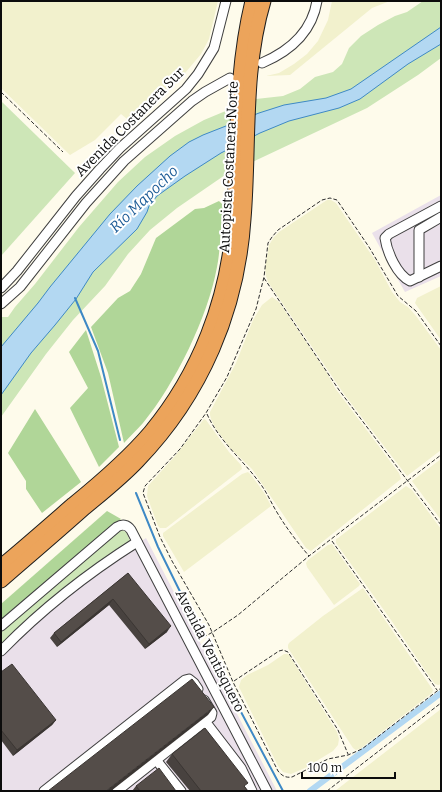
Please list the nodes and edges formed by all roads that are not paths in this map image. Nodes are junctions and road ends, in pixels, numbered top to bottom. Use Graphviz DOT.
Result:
graph roads {
  1 [pos="226,1"];
  2 [pos="252,1"];
  3 [pos="264,1"];
  4 [pos="318,1"];
  5 [pos="262,63"];
  6 [pos="195,78"];
  7 [pos="230,78"];
  8 [pos="205,92"];
  9 [pos="166,106"];
  10 [pos="174,116"];
  11 [pos="241,184"];
  12 [pos="441,206"];
  13 [pos="441,218"];
  14 [pos="441,266"];
  15 [pos="419,277"];
  16 [pos="1,288"];
  17 [pos="1,304"];
  18 [pos="137,542"];
  19 [pos="1,566"];
  20 [pos="1,581"];
  21 [pos="1,626"];
  22 [pos="1,651"];
  23 [pos="204,723"];
  24 [pos="157,761"];
  25 [pos="44,791"];
  26 [pos="118,791"];
  27 [pos="181,791"];
  28 [pos="252,791"];
  29 [pos="267,791"];
  1 -- 6 [label="street, Avenida Costanera Sur"];
  2 -- 11 [label="highway, Autopista Costanera Norte"];
  3 -- 11 [label="highway, Autopista Costanera Norte"];
  4 -- 5 [label="street"];
  6 -- 8 [label="street"];
  6 -- 9 [label="street, Avenida Costanera Sur"];
  7 -- 8 [label="street, Avenida Costanera Sur"];
  8 -- 10 [label="street, Avenida Costanera Sur"];
  9 -- 10 [label="street"];
  9 -- 16 [label="street, Avenida Costanera Sur"];
  10 -- 17 [label="street, Avenida Costanera Sur"];
  11 -- 19 [label="highway, Autopista Costanera Norte"];
  11 -- 20 [label="highway, Autopista Costanera Norte"];
  12 -- 15 [label="street"];
  13 -- 15 [label="street"];
  14 -- 15 [label="street"];
  18 -- 21 [label="street, Avenida Ventisquero"];
  18 -- 22 [label="street"];
  18 -- 29 [label="street, Avenida Ventisquero"];
  23 -- 24 [label="street"];
  23 -- 25 [label="street"];
  23 -- 28 [label="street"];
  24 -- 26 [label="street"];
  24 -- 27 [label="street"];
}
